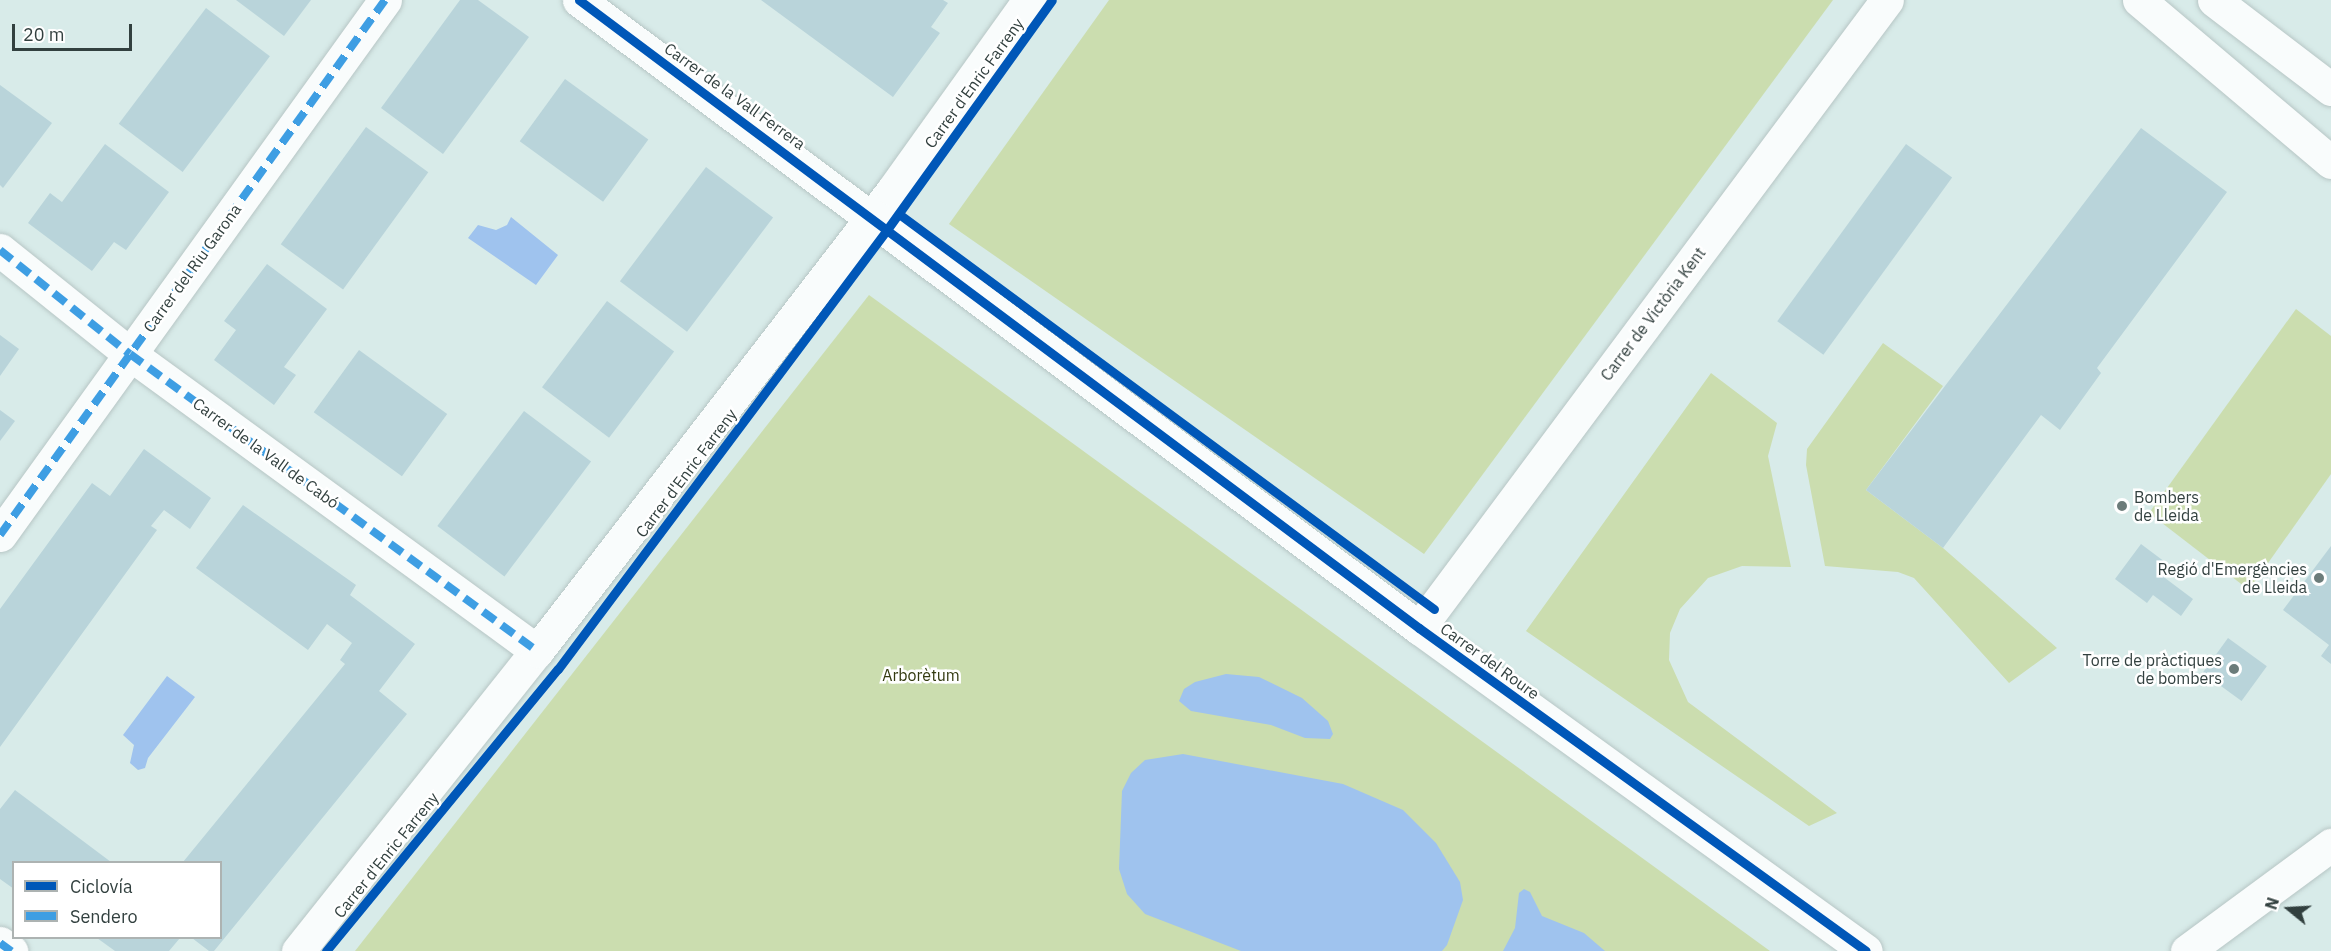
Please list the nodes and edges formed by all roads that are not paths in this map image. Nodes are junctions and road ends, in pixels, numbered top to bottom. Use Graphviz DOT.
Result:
graph roads {
  1 [pos="385,0"];
  2 [pos="579,0"];
  3 [pos="1029,0"];
  4 [pos="1887,0"];
  5 [pos="2139,0"];
  6 [pos="2214,0"];
  7 [pos="2331,89"];
  8 [pos="2331,162"];
  9 [pos="870,218"];
  10 [pos="0,250"];
  11 [pos="130,354"];
  12 [pos="0,535"];
  13 [pos="1419,628"];
  14 [pos="537,651"];
  15 [pos="2331,845"];
  16 [pos="0,943"];
  17 [pos="11,951"];
  18 [pos="298,951"];
  19 [pos="1866,951"];
  20 [pos="2187,951"];
  1 -- 11 [label="street, Carrer del Riu Garona"];
  2 -- 9 [label="street, Carrer de la Vall Ferrera"];
  3 -- 9 [label="street, Carrer d'Enric Farreny"];
  4 -- 13 [label="street, Carrer de Victòria Kent"];
  5 -- 8 [label="street"];
  6 -- 7 [label="street"];
  9 -- 13 [label="street, Carrer del Roure"];
  9 -- 14 [label="street, Carrer d'Enric Farreny"];
  10 -- 11 [label="street, Carrer de la Vall de Cabó"];
  11 -- 12 [label="street, Carrer del Riu Garona"];
  11 -- 14 [label="street, Carrer de la Vall de Cabó"];
  13 -- 19 [label="street, Carrer del Roure"];
  14 -- 18 [label="street, Carrer d'Enric Farreny"];
  15 -- 20 [label="street"];
  16 -- 17 [label="street"];
}
